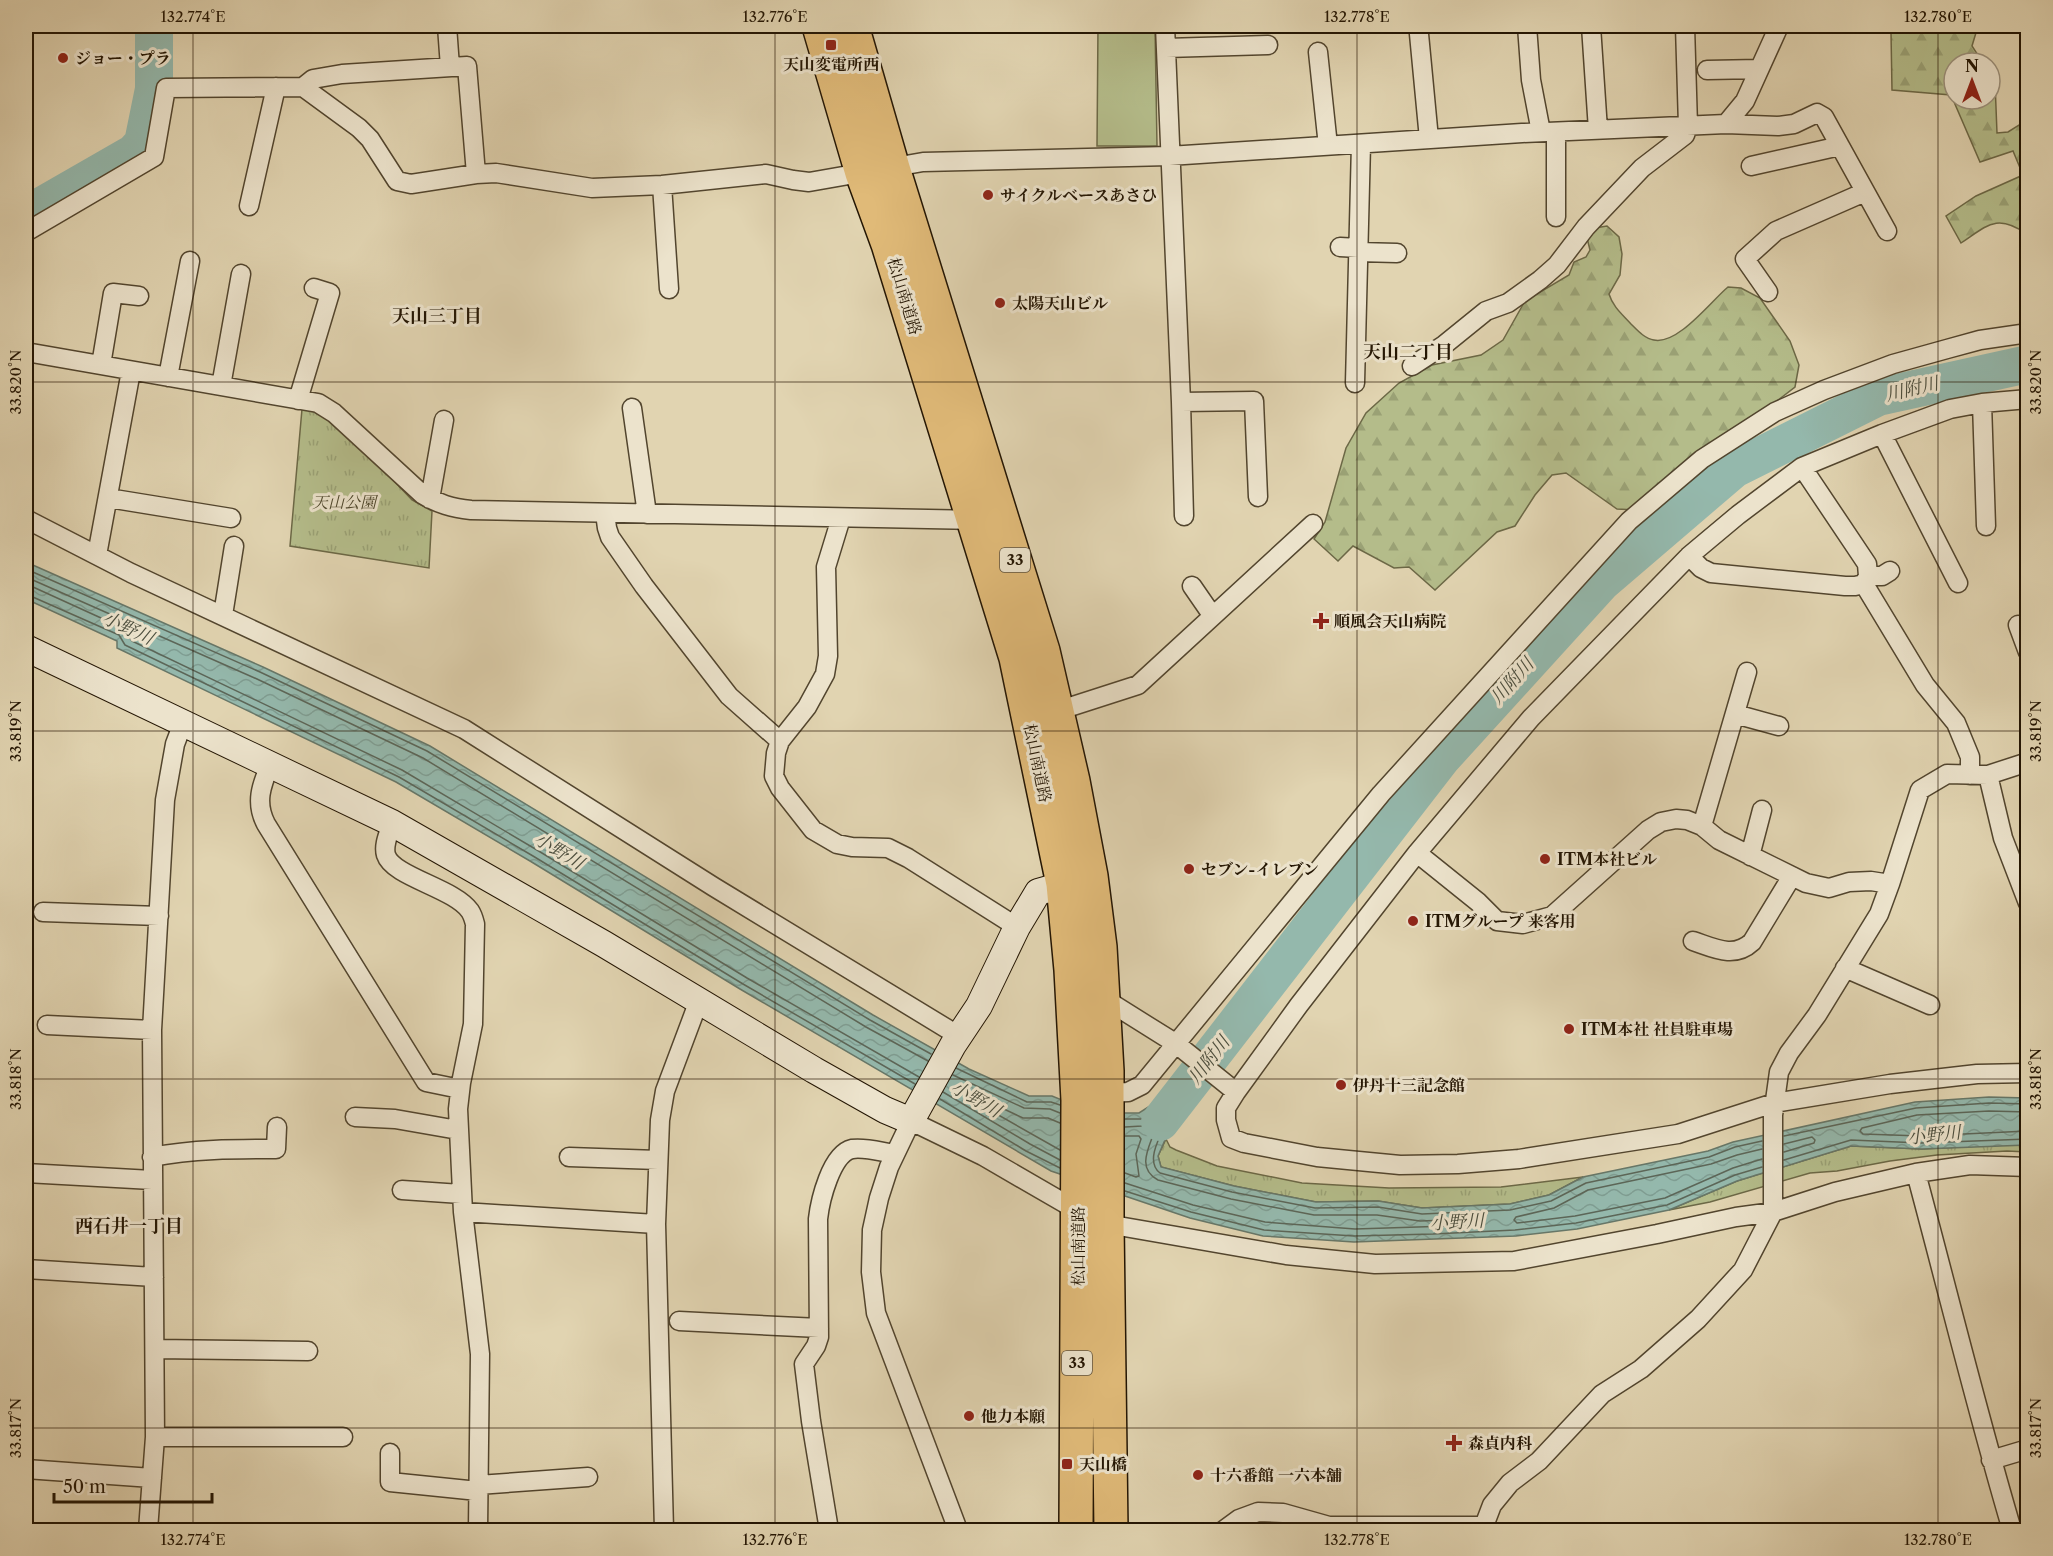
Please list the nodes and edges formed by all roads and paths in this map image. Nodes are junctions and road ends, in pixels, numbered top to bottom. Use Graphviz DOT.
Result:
graph roads {
  1 [pos="447,26"];
  2 [pos="819,26"];
  3 [pos="852,26"];
  4 [pos="1165,26"];
  5 [pos="1527,26"];
  6 [pos="1591,26"];
  7 [pos="1685,26"];
  8 [pos="1779,26"];
  9 [pos="1419,34"];
  10 [pos="1268,45"];
  11 [pos="1166,48"];
  12 [pos="1318,52"];
  13 [pos="450,67"];
  14 [pos="1759,69"];
  15 [pos="1707,70"];
  16 [pos="276,87"];
  17 [pos="303,87"];
  18 [pos="1726,124"];
  19 [pos="1688,126"];
  20 [pos="1598,130"];
  21 [pos="1548,132"];
  22 [pos="1429,139"];
  23 [pos="1361,144"];
  24 [pos="1328,146"];
  25 [pos="1840,146"];
  26 [pos="1169,156"];
  27 [pos="1751,166"];
  28 [pos="878,171"];
  29 [pos="476,174"];
  30 [pos="662,185"];
  31 [pos="1865,192"];
  32 [pos="249,206"];
  33 [pos="1556,217"];
  34 [pos="1887,231"];
  35 [pos="26,232"];
  36 [pos="1340,247"];
  37 [pos="1358,250"];
  38 [pos="1397,254"];
  39 [pos="190,261"];
  40 [pos="241,274"];
  41 [pos="314,288"];
  42 [pos="669,289"];
  43 [pos="1768,292"];
  44 [pos="139,296"];
  45 [pos="2028,333"];
  46 [pos="26,352"];
  47 [pos="101,365"];
  48 [pos="1412,366"];
  49 [pos="131,371"];
  50 [pos="168,377"];
  51 [pos="1355,383"];
  52 [pos="221,386"];
  53 [pos="2028,399"];
  54 [pos="298,400"];
  55 [pos="1181,402"];
  56 [pos="1982,403"];
  57 [pos="632,408"];
  58 [pos="444,420"];
  59 [pos="1882,434"];
  60 [pos="1802,467"];
  61 [pos="1258,497"];
  62 [pos="108,498"];
  63 [pos="430,499"];
  64 [pos="605,513"];
  65 [pos="647,514"];
  66 [pos="1184,516"];
  67 [pos="231,518"];
  68 [pos="841,518"];
  69 [pos="26,519"];
  70 [pos="987,519"];
  71 [pos="1313,524"];
  72 [pos="1986,526"];
  73 [pos="234,546"];
  74 [pos="97,555"];
  75 [pos="1689,556"];
  76 [pos="1890,571"];
  77 [pos="1866,580"];
  78 [pos="1958,583"];
  79 [pos="1192,586"];
  80 [pos="223,615"];
  81 [pos="1212,615"];
  82 [pos="2018,625"];
  83 [pos="26,648"];
  84 [pos="2028,652"];
  85 [pos="1747,672"];
  86 [pos="1734,714"];
  87 [pos="1042,715"];
  88 [pos="183,723"];
  89 [pos="1779,726"];
  90 [pos="780,741"];
  91 [pos="2028,762"];
  92 [pos="270,765"];
  93 [pos="1979,775"];
  94 [pos="1762,810"];
  95 [pos="392,824"];
  96 [pos="1702,826"];
  97 [pos="1417,854"];
  98 [pos="1750,856"];
  99 [pos="1792,876"];
  100 [pos="1077,880"];
  101 [pos="1890,884"];
  102 [pos="2026,900"];
  103 [pos="43,912"];
  104 [pos="159,915"];
  105 [pos="1017,927"];
  106 [pos="1693,941"];
  107 [pos="1845,968"];
  108 [pos="1103,998"];
  109 [pos="698,1003"];
  110 [pos="1930,1005"];
  111 [pos="47,1025"];
  112 [pos="152,1030"];
  113 [pos="956,1041"];
  114 [pos="1176,1045"];
  115 [pos="2028,1072"];
  116 [pos="1231,1087"];
  117 [pos="460,1089"];
  118 [pos="1098,1100"];
  119 [pos="1774,1109"];
  120 [pos="913,1115"];
  121 [pos="355,1117"];
  122 [pos="277,1127"];
  123 [pos="458,1130"];
  124 [pos="895,1154"];
  125 [pos="152,1157"];
  126 [pos="569,1157"];
  127 [pos="658,1160"];
  128 [pos="2027,1167"];
  129 [pos="26,1173"];
  130 [pos="1916,1173"];
  131 [pos="152,1180"];
  132 [pos="402,1190"];
  133 [pos="461,1194"];
  134 [pos="1773,1206"];
  135 [pos="1092,1209"];
  136 [pos="463,1212"];
  137 [pos="656,1224"];
  138 [pos="26,1269"];
  139 [pos="154,1277"];
  140 [pos="679,1321"];
  141 [pos="819,1328"];
  142 [pos="155,1349"];
  143 [pos="308,1351"];
  144 [pos="155,1437"];
  145 [pos="343,1437"];
  146 [pos="2028,1449"];
  147 [pos="390,1453"];
  148 [pos="1991,1460"];
  149 [pos="26,1469"];
  150 [pos="588,1477"];
  151 [pos="152,1478"];
  152 [pos="478,1488"];
  153 [pos="1484,1528"];
  154 [pos="148,1530"];
  155 [pos="478,1530"];
  156 [pos="664,1530"];
  157 [pos="829,1530"];
  158 [pos="958,1530"];
  159 [pos="1076,1530"];
  160 [pos="1111,1530"];
  161 [pos="1224,1530"];
  162 [pos="2012,1530"];
  1 -- 13 [label="street"];
  2 -- 28 [label="highway, 松山南道路 / 33"];
  3 -- 28 [label="highway, 松山南道路 / 33"];
  4 -- 11 [label="street"];
  5 -- 21 [label="street"];
  6 -- 20 [label="street"];
  7 -- 19 [label="street"];
  8 -- 14 [label="street"];
  9 -- 22 [label="street"];
  10 -- 11 [label="street"];
  11 -- 26 [label="street"];
  12 -- 24 [label="street"];
  13 -- 17 [label="street"];
  13 -- 29 [label="street"];
  14 -- 15 [label="street"];
  14 -- 18 [label="street"];
  16 -- 17 [label="street"];
  16 -- 32 [label="street"];
  16 -- 35 [label="street"];
  17 -- 29 [label="street"];
  18 -- 19 [label="street"];
  18 -- 25 [label="street"];
  19 -- 20 [label="street"];
  19 -- 48 [label="street"];
  20 -- 21 [label="street"];
  21 -- 22 [label="street"];
  21 -- 33 [label="street"];
  22 -- 23 [label="street"];
  23 -- 24 [label="street"];
  23 -- 37 [label="street"];
  24 -- 26 [label="street"];
  25 -- 27 [label="street"];
  25 -- 31 [label="street"];
  26 -- 28 [label="street"];
  26 -- 55 [label="street"];
  28 -- 30 [label="street"];
  28 -- 70 [label="highway, 松山南道路 / 33"];
  29 -- 30 [label="street"];
  30 -- 42 [label="street"];
  31 -- 34 [label="street"];
  31 -- 43 [label="street"];
  36 -- 37 [label="street"];
  37 -- 38 [label="street"];
  37 -- 51 [label="street"];
  39 -- 50 [label="street"];
  40 -- 52 [label="street"];
  41 -- 54 [label="street"];
  44 -- 47 [label="street"];
  45 -- 114 [label="street"];
  46 -- 47 [label="street"];
  47 -- 49 [label="street"];
  49 -- 50 [label="street"];
  49 -- 62 [label="street"];
  50 -- 52 [label="street"];
  52 -- 54 [label="street"];
  53 -- 56 [label="street"];
  54 -- 63 [label="street"];
  55 -- 61 [label="street"];
  55 -- 66 [label="street"];
  56 -- 59 [label="street"];
  56 -- 72 [label="street"];
  57 -- 65 [label="street"];
  58 -- 63 [label="street"];
  59 -- 60 [label="street"];
  59 -- 78 [label="street"];
  60 -- 75 [label="street"];
  60 -- 77 [label="street"];
  62 -- 67 [label="street"];
  62 -- 74 [label="street"];
  63 -- 64 [label="street"];
  64 -- 65 [label="street"];
  64 -- 90 [label="street"];
  65 -- 68 [label="street"];
  68 -- 70 [label="street"];
  68 -- 90 [label="street"];
  69 -- 74 [label="street"];
  70 -- 87 [label="highway, 松山南道路 / 33"];
  71 -- 81 [label="street"];
  73 -- 80 [label="street"];
  74 -- 80 [label="street"];
  75 -- 77 [label="street"];
  75 -- 97 [label="street"];
  76 -- 77 [label="street"];
  77 -- 93 [label="street"];
  79 -- 81 [label="street"];
  80 -- 113 [label="street"];
  81 -- 87 [label="street"];
  82 -- 84 [label="street"];
  83 -- 88 [label="street"];
  85 -- 86 [label="street"];
  86 -- 89 [label="street"];
  86 -- 96 [label="street"];
  87 -- 100 [label="highway, 松山南道路 / 33"];
  88 -- 92 [label="street"];
  88 -- 104 [label="street"];
  90 -- 105 [label="street"];
  91 -- 93 [label="street"];
  92 -- 95 [label="street"];
  92 -- 117 [label="street"];
  93 -- 101 [label="street"];
  93 -- 102 [label="street"];
  94 -- 98 [label="street"];
  95 -- 109 [label="street"];
  95 -- 117 [label="street"];
  96 -- 97 [label="street"];
  96 -- 98 [label="street"];
  97 -- 116 [label="street"];
  98 -- 99 [label="street"];
  99 -- 101 [label="street"];
  99 -- 106 [label="street"];
  100 -- 105 [label="street"];
  100 -- 108 [label="highway, 松山南道路 / 33"];
  100 -- 118 [label="highway, 松山南道路 / 33"];
  101 -- 107 [label="street"];
  103 -- 104 [label="street"];
  104 -- 112 [label="street"];
  105 -- 113 [label="street"];
  107 -- 110 [label="street"];
  107 -- 119 [label="street"];
  108 -- 114 [label="street"];
  108 -- 118 [label="highway, 松山南道路 / 33"];
  109 -- 120 [label="street"];
  109 -- 127 [label="street"];
  111 -- 112 [label="street"];
  112 -- 125 [label="street"];
  113 -- 120 [label="street"];
  114 -- 116 [label="street"];
  114 -- 118 [label="street"];
  115 -- 119 [label="street"];
  116 -- 119 [label="street"];
  117 -- 123 [label="street"];
  118 -- 135 [label="highway, 松山南道路 / 33"];
  119 -- 134 [label="street"];
  120 -- 124 [label="street"];
  120 -- 135 [label="street"];
  121 -- 123 [label="street"];
  122 -- 125 [label="street"];
  123 -- 133 [label="street"];
  124 -- 141 [label="street"];
  124 -- 158 [label="street"];
  125 -- 131 [label="street"];
  126 -- 127 [label="street"];
  127 -- 137 [label="street"];
  128 -- 130 [label="street"];
  129 -- 131 [label="street"];
  130 -- 134 [label="street"];
  130 -- 148 [label="street"];
  131 -- 139 [label="street"];
  132 -- 133 [label="street"];
  133 -- 136 [label="street"];
  134 -- 135 [label="street"];
  134 -- 153 [label="street"];
  135 -- 159 [label="highway, 松山南道路 / 33"];
  135 -- 160 [label="highway, 松山南道路 / 33"];
  136 -- 137 [label="street"];
  136 -- 152 [label="street"];
  137 -- 156 [label="street"];
  138 -- 139 [label="street"];
  139 -- 142 [label="street"];
  140 -- 141 [label="street"];
  141 -- 157 [label="street"];
  142 -- 143 [label="street"];
  142 -- 144 [label="street"];
  144 -- 145 [label="street"];
  144 -- 151 [label="street"];
  146 -- 148 [label="street"];
  147 -- 152 [label="street"];
  148 -- 162 [label="street"];
  149 -- 151 [label="street"];
  150 -- 152 [label="street"];
  151 -- 154 [label="street"];
  152 -- 155 [label="street"];
  153 -- 161 [label="street"];
}
